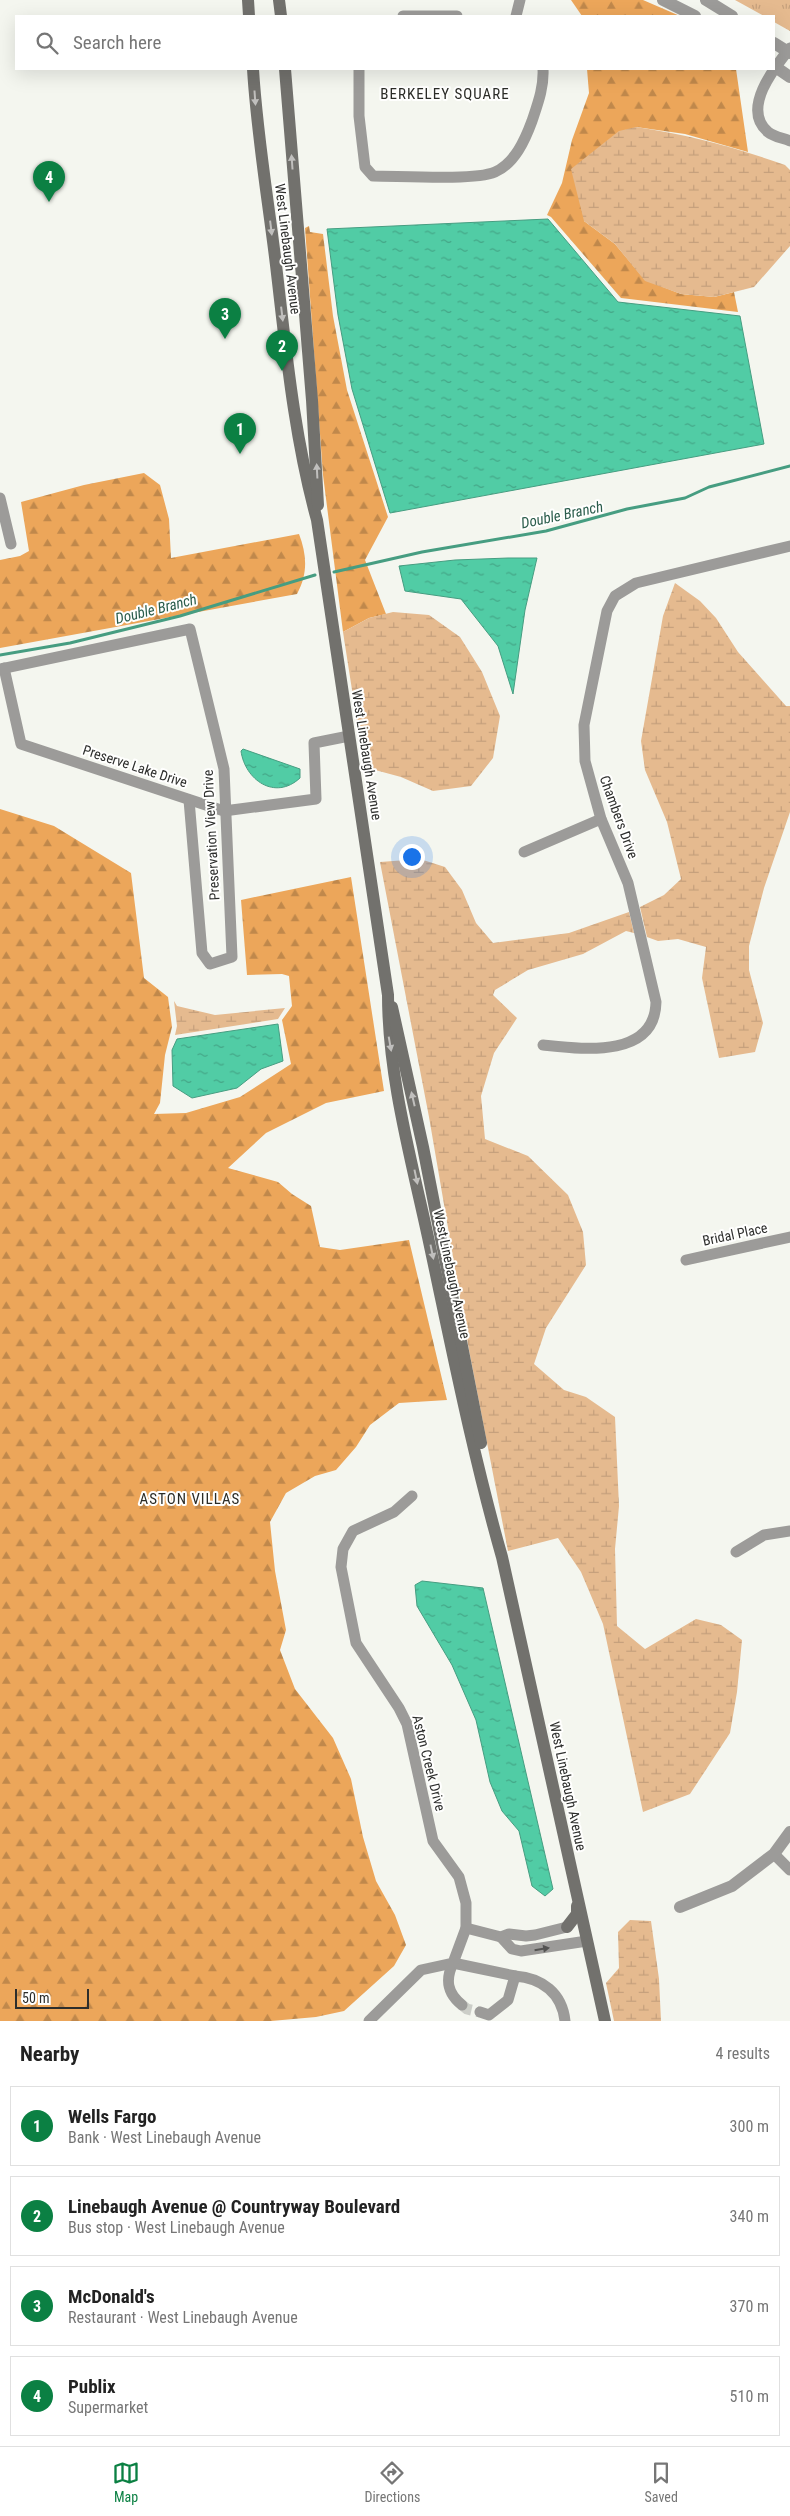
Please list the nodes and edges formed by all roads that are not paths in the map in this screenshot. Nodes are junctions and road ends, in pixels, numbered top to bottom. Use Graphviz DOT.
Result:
graph roads {
  1 [pos="248,0"];
  2 [pos="279,0"];
  3 [pos="520,0"];
  4 [pos="663,0"];
  5 [pos="706,0"];
  6 [pos="692,9"];
  7 [pos="249,15"];
  8 [pos="280,15"];
  9 [pos="516,15"];
  10 [pos="730,15"];
  11 [pos="775,44"];
  12 [pos="789,51"];
  13 [pos="775,67"];
  14 [pos="253,70"];
  15 [pos="285,70"];
  16 [pos="359,70"];
  17 [pos="543,70"];
  18 [pos="773,70"];
  19 [pos="790,77"];
  20 [pos="790,141"];
  21 [pos="300,263"];
  22 [pos="276,266"];
  23 [pos="0,498"];
  24 [pos="317,520"];
  25 [pos="11,544"];
  26 [pos="790,546"];
  27 [pos="2,668"];
  28 [pos="349,736"];
  29 [pos="189,800"];
  30 [pos="224,811"];
  31 [pos="601,819"];
  32 [pos="524,852"];
  33 [pos="388,995"];
  34 [pos="543,1045"];
  35 [pos="423,1147"];
  36 [pos="410,1149"];
  37 [pos="427,1203"];
  38 [pos="790,1237"];
  39 [pos="686,1260"];
  40 [pos="412,1496"];
  41 [pos="790,1531"];
  42 [pos="736,1552"];
  43 [pos="790,1832"];
  44 [pos="774,1854"];
  45 [pos="790,1870"];
  46 [pos="578,1901"];
  47 [pos="680,1907"];
  48 [pos="567,1927"];
  49 [pos="466,1928"];
  50 [pos="501,1937"];
  51 [pos="587,1941"];
  52 [pos="453,1962"];
  53 [pos="515,1976"];
  54 [pos="462,2005"];
  55 [pos="480,2012"];
  56 [pos="369,2021"];
  57 [pos="565,2021"];
  58 [pos="605,2021"];
  1 -- 7 [label="main road"];
  2 -- 8 [label="main road"];
  3 -- 9 [label="street"];
  4 -- 6 [label="street"];
  5 -- 10 [label="street"];
  11 -- 12 [label="street"];
  12 -- 13 [label="street"];
  13 -- 19 [label="street"];
  14 -- 22 [label="main road, West Linebaugh Avenue, one-way"];
  21 -- 15 [label="main road, West Linebaugh Avenue, one-way"];
  16 -- 17 [label="street"];
  18 -- 20 [label="street"];
  21 -- 22 [label="main road"];
  24 -- 21 [label="main road, West Linebaugh Avenue, one-way"];
  22 -- 24 [label="main road, West Linebaugh Avenue, one-way"];
  23 -- 25 [label="street"];
  24 -- 28 [label="main road, West Linebaugh Avenue"];
  26 -- 31 [label="street, Chambers Drive"];
  27 -- 29 [label="street, Preserve Lake Drive"];
  27 -- 30 [label="street, Preservation View Drive"];
  28 -- 30 [label="street, Preserve Lake Drive"];
  28 -- 33 [label="main road, West Linebaugh Avenue"];
  29 -- 30 [label="street, Preserve Lake Drive"];
  29 -- 30 [label="street, Preservation View Drive"];
  31 -- 32 [label="street"];
  31 -- 34 [label="street, Chambers Drive"];
  35 -- 33 [label="main road, West Linebaugh Avenue, one-way"];
  33 -- 36 [label="main road, West Linebaugh Avenue, one-way"];
  35 -- 36 [label="main road"];
  35 -- 37 [label="main road, West Linebaugh Avenue"];
  36 -- 37 [label="main road, West Linebaugh Avenue, one-way"];
  37 -- 46 [label="main road, West Linebaugh Avenue"];
  38 -- 39 [label="street, Bridal Place"];
  40 -- 49 [label="street, Aston Creek Drive"];
  41 -- 42 [label="street"];
  43 -- 44 [label="street"];
  44 -- 45 [label="street"];
  44 -- 47 [label="street"];
  46 -- 48 [label="main road"];
  46 -- 51 [label="main road, West Linebaugh Avenue"];
  48 -- 50 [label="street"];
  49 -- 50 [label="street"];
  49 -- 52 [label="street"];
  50 -- 51 [label="street, one-way"];
  51 -- 58 [label="main road, West Linebaugh Avenue"];
  52 -- 53 [label="street"];
  52 -- 54 [label="street"];
  52 -- 56 [label="street"];
  53 -- 55 [label="street"];
  53 -- 57 [label="street"];
}
